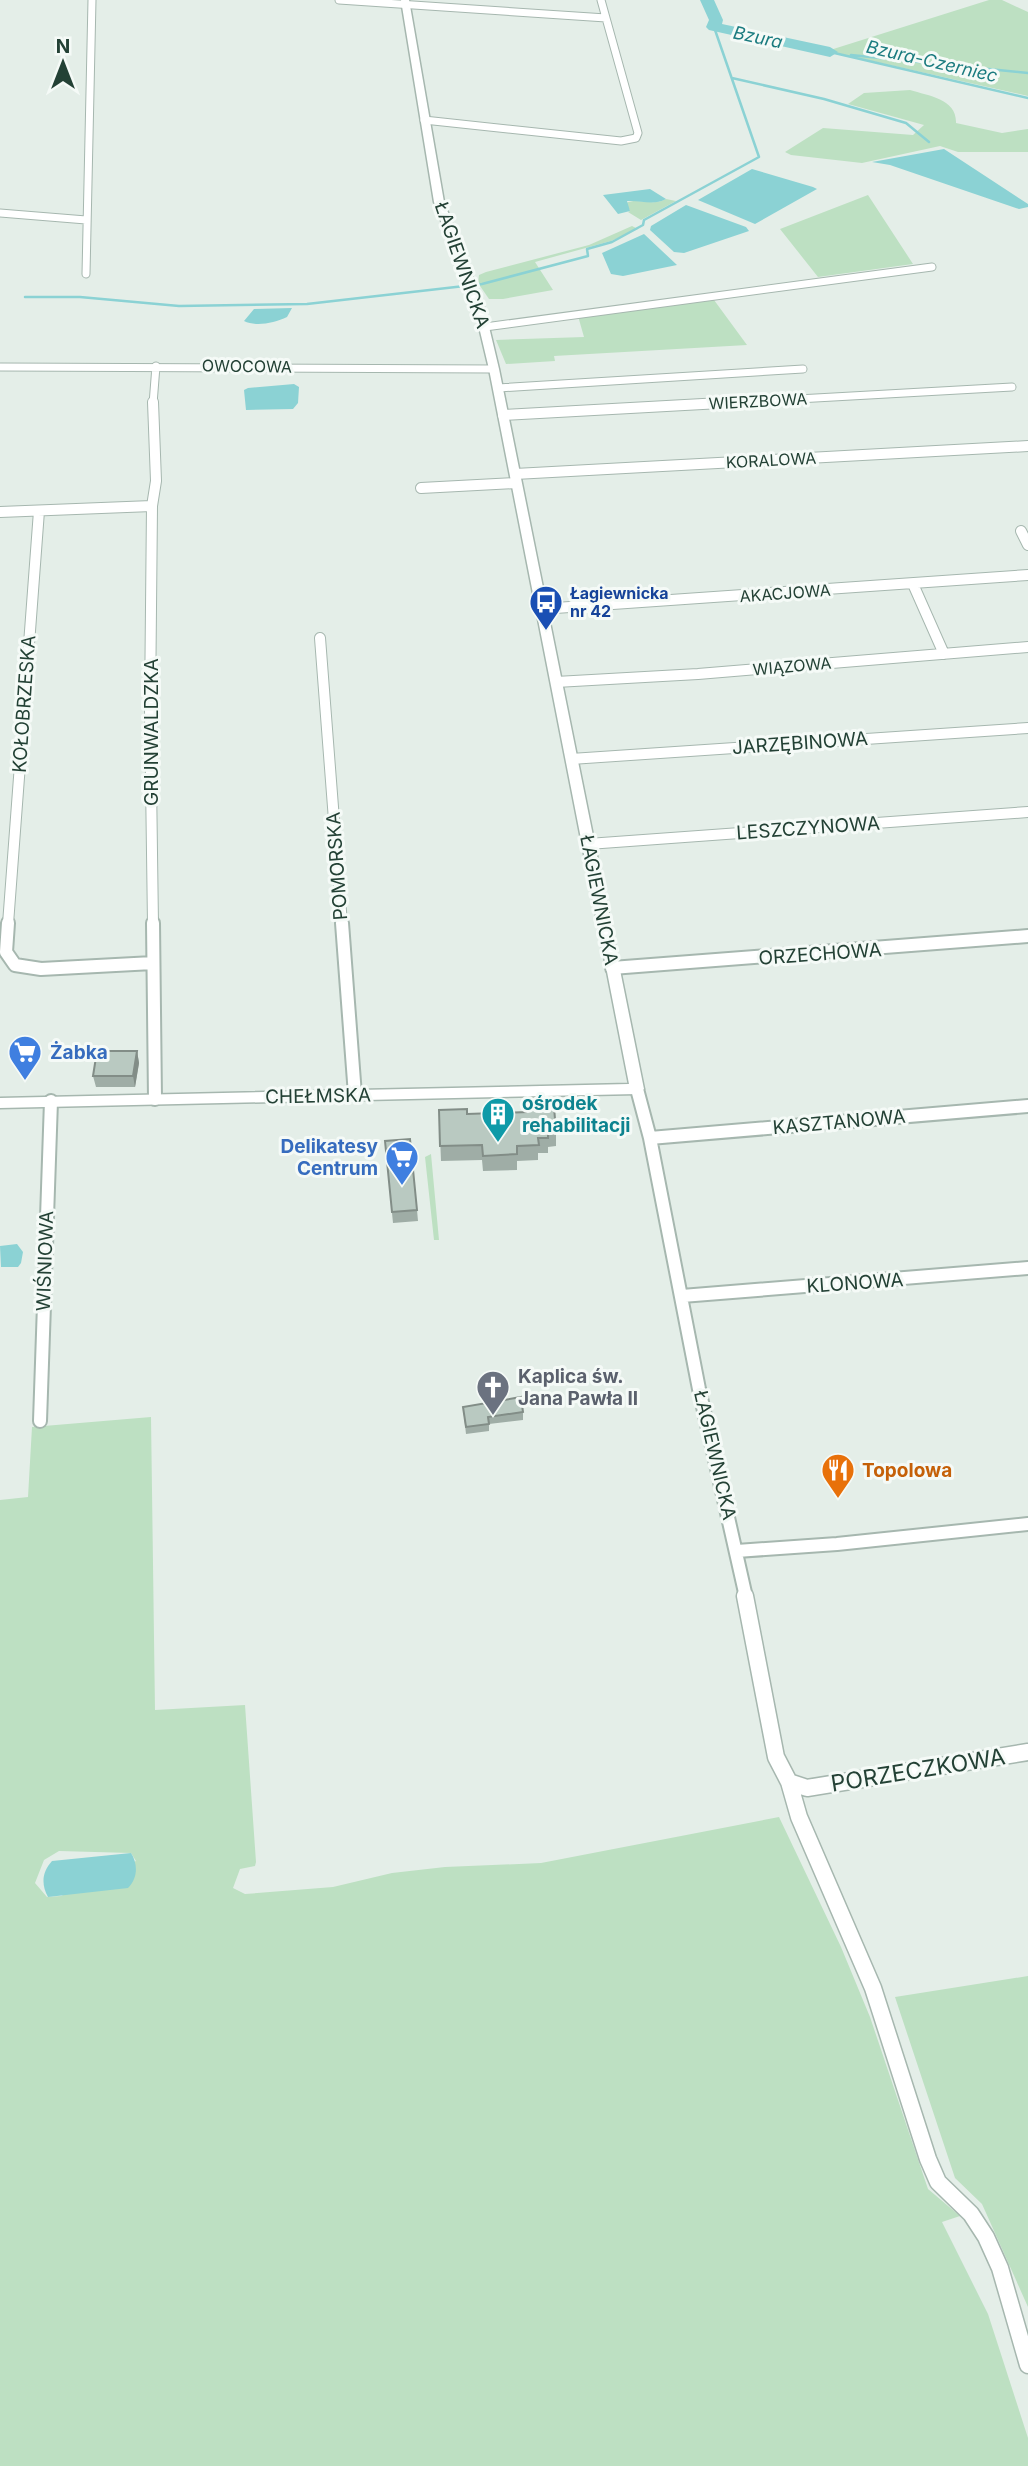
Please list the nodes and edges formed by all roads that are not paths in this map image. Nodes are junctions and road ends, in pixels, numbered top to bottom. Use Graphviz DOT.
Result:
graph roads {
  1 [pos="92,0"];
  2 [pos="339,0"];
  3 [pos="601,0"];
  4 [pos="405,2"];
  5 [pos="606,18"];
  6 [pos="424,120"];
  7 [pos="638,133"];
  8 [pos="0,214"];
  9 [pos="86,219"];
  10 [pos="932,267"];
  11 [pos="86,274"];
  12 [pos="485,327"];
  13 [pos="156,366"];
  14 [pos="0,367"];
  15 [pos="494,369"];
  16 [pos="803,369"];
  17 [pos="1012,387"];
  18 [pos="498,388"];
  19 [pos="503,415"];
  20 [pos="1028,446"];
  21 [pos="515,479"];
  22 [pos="421,488"];
  23 [pos="152,506"];
  24 [pos="39,511"];
  25 [pos="0,512"];
  26 [pos="1021,531"];
  27 [pos="1028,545"];
  28 [pos="1028,575"];
  29 [pos="913,584"];
  30 [pos="541,609"];
  31 [pos="320,638"];
  32 [pos="1028,647"];
  33 [pos="944,654"];
  34 [pos="556,682"];
  35 [pos="1028,728"];
  36 [pos="571,759"];
  37 [pos="1028,812"];
  38 [pos="588,844"];
  39 [pos="1028,936"];
  40 [pos="153,963"];
  41 [pos="612,968"];
  42 [pos="637,1089"];
  43 [pos="355,1095"];
  44 [pos="155,1099"];
  45 [pos="51,1101"];
  46 [pos="0,1102"];
  47 [pos="1028,1106"];
  48 [pos="650,1138"];
  49 [pos="1028,1268"];
  50 [pos="682,1296"];
  51 [pos="40,1422"];
  52 [pos="1028,1524"];
  53 [pos="737,1551"];
  54 [pos="1028,1752"];
  55 [pos="789,1782"];
  56 [pos="1028,2365"];
  1 -- 9 [label="street"];
  2 -- 4 [label="street"];
  3 -- 5 [label="street"];
  4 -- 5 [label="street"];
  4 -- 6 [label="street, ŁAGIEWNICKA"];
  5 -- 7 [label="street"];
  6 -- 7 [label="street"];
  6 -- 12 [label="street, ŁAGIEWNICKA"];
  8 -- 9 [label="street"];
  9 -- 11 [label="street"];
  10 -- 12 [label="street"];
  12 -- 15 [label="street, ŁAGIEWNICKA"];
  13 -- 14 [label="street, OWOCOWA"];
  13 -- 15 [label="street, OWOCOWA"];
  13 -- 23 [label="street, GRUNWALDZKA"];
  15 -- 18 [label="street, ŁAGIEWNICKA"];
  16 -- 18 [label="street"];
  17 -- 19 [label="street, WIERZBOWA"];
  18 -- 19 [label="street, ŁAGIEWNICKA"];
  19 -- 21 [label="street, ŁAGIEWNICKA"];
  20 -- 21 [label="street, KORALOWA"];
  21 -- 22 [label="street"];
  21 -- 30 [label="street, ŁAGIEWNICKA"];
  23 -- 24 [label="street"];
  23 -- 40 [label="street, GRUNWALDZKA"];
  24 -- 25 [label="street"];
  24 -- 40 [label="street, KOŁOBRZESKA"];
  26 -- 27 [label="street"];
  28 -- 29 [label="street, AKACJOWA"];
  29 -- 30 [label="street, AKACJOWA"];
  29 -- 33 [label="street"];
  30 -- 34 [label="street, ŁAGIEWNICKA"];
  31 -- 43 [label="street, POMORSKA"];
  32 -- 33 [label="street, WIĄZOWA"];
  33 -- 34 [label="street, WIĄZOWA"];
  34 -- 36 [label="street, ŁAGIEWNICKA"];
  35 -- 36 [label="street, JARZĘBINOWA"];
  36 -- 38 [label="street, ŁAGIEWNICKA"];
  37 -- 38 [label="street, LESZCZYNOWA"];
  38 -- 41 [label="street, ŁAGIEWNICKA"];
  39 -- 41 [label="street, ORZECHOWA"];
  40 -- 44 [label="street, GRUNWALDZKA"];
  41 -- 42 [label="street, ŁAGIEWNICKA"];
  42 -- 43 [label="street, CHEŁMSKA"];
  42 -- 48 [label="street, ŁAGIEWNICKA"];
  43 -- 44 [label="street, CHEŁMSKA"];
  44 -- 45 [label="street, CHEŁMSKA"];
  45 -- 46 [label="street, CHEŁMSKA"];
  45 -- 51 [label="street, WIŚNIOWA"];
  47 -- 48 [label="street, KASZTANOWA"];
  48 -- 50 [label="street, ŁAGIEWNICKA"];
  49 -- 50 [label="street, KLONOWA"];
  50 -- 53 [label="street, ŁAGIEWNICKA"];
  52 -- 53 [label="street"];
  53 -- 55 [label="street, ŁAGIEWNICKA"];
  54 -- 55 [label="street, PORZECZKOWA"];
  55 -- 56 [label="street, ŁAGIEWNICKA"];
}
